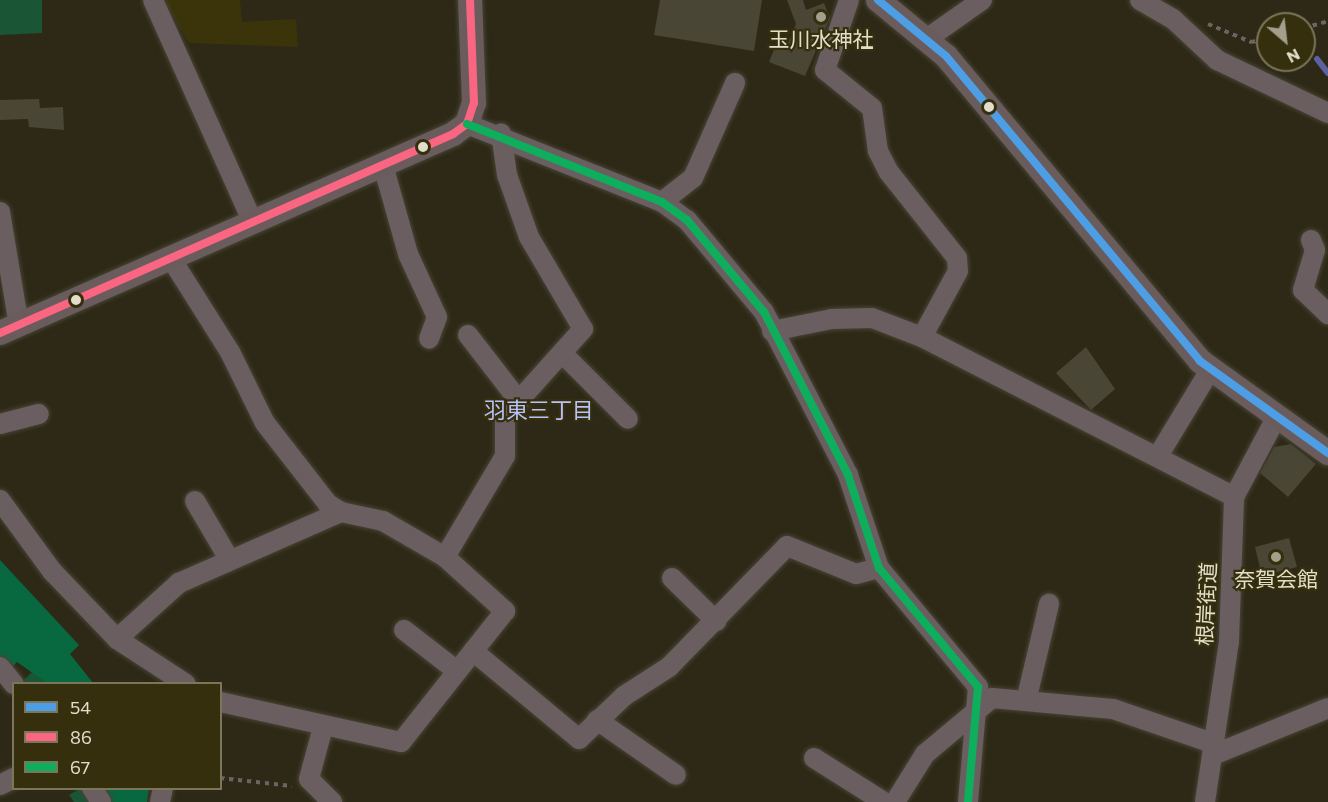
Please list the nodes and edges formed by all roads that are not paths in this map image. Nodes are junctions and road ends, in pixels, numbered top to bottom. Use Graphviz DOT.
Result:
graph roads {
  1 [pos="153,0"];
  2 [pos="470,0"];
  3 [pos="849,0"];
  4 [pos="878,0"];
  5 [pos="982,0"];
  6 [pos="1140,0"];
  7 [pos="928,38"];
  8 [pos="735,83"];
  9 [pos="1328,113"];
  10 [pos="466,124"];
  11 [pos="501,134"];
  12 [pos="383,165"];
  13 [pos="662,202"];
  14 [pos="0,212"];
  15 [pos="253,222"];
  16 [pos="1311,240"];
  17 [pos="172,260"];
  18 [pos="1328,314"];
  19 [pos="9,329"];
  20 [pos="772,331"];
  21 [pos="468,335"];
  22 [pos="922,337"];
  23 [pos="429,339"];
  24 [pos="562,353"];
  25 [pos="1210,370"];
  26 [pos="519,401"];
  27 [pos="39,414"];
  28 [pos="1276,418"];
  29 [pos="628,419"];
  30 [pos="0,424"];
  31 [pos="1326,445"];
  32 [pos="1158,456"];
  33 [pos="1234,497"];
  34 [pos="0,500"];
  35 [pos="195,501"];
  36 [pos="341,512"];
  37 [pos="445,557"];
  38 [pos="229,559"];
  39 [pos="879,568"];
  40 [pos="672,578"];
  41 [pos="1049,604"];
  42 [pos="716,621"];
  43 [pos="404,630"];
  44 [pos="117,639"];
  45 [pos="473,651"];
  46 [pos="0,666"];
  47 [pos="457,671"];
  48 [pos="12,682"];
  49 [pos="183,682"];
  50 [pos="1026,697"];
  51 [pos="222,702"];
  52 [pos="980,705"];
  53 [pos="1328,708"];
  54 [pos="597,720"];
  55 [pos="323,727"];
  56 [pos="1214,750"];
  57 [pos="814,758"];
  58 [pos="676,775"];
  59 [pos="332,802"];
  60 [pos="884,802"];
  61 [pos="896,802"];
  62 [pos="968,802"];
  63 [pos="1206,802"];
  1 -- 15 [label="street"];
  2 -- 10 [label="main road"];
  3 -- 22 [label="street"];
  4 -- 7 [label="main road"];
  5 -- 7 [label="street"];
  6 -- 9 [label="street"];
  7 -- 25 [label="main road"];
  8 -- 13 [label="street"];
  10 -- 11 [label="street"];
  10 -- 12 [label="main road"];
  11 -- 13 [label="street"];
  11 -- 24 [label="street"];
  12 -- 15 [label="main road"];
  12 -- 23 [label="street"];
  13 -- 20 [label="street"];
  14 -- 19 [label="street"];
  15 -- 17 [label="main road"];
  16 -- 18 [label="street"];
  17 -- 19 [label="main road"];
  17 -- 36 [label="street"];
  20 -- 22 [label="street"];
  20 -- 39 [label="street"];
  21 -- 26 [label="street"];
  22 -- 32 [label="street"];
  24 -- 26 [label="street"];
  24 -- 29 [label="street"];
  25 -- 28 [label="main road"];
  25 -- 32 [label="street"];
  26 -- 37 [label="street"];
  27 -- 30 [label="street"];
  28 -- 31 [label="main road"];
  28 -- 33 [label="street, 根岸街道"];
  32 -- 33 [label="street"];
  33 -- 56 [label="street, 根岸街道"];
  34 -- 44 [label="street"];
  35 -- 38 [label="street"];
  36 -- 37 [label="street"];
  36 -- 38 [label="street"];
  37 -- 45 [label="street"];
  38 -- 44 [label="street"];
  39 -- 42 [label="street"];
  39 -- 52 [label="street"];
  40 -- 42 [label="street"];
  41 -- 50 [label="street"];
  42 -- 54 [label="street"];
  43 -- 47 [label="street"];
  44 -- 49 [label="street"];
  45 -- 47 [label="street"];
  45 -- 54 [label="street"];
  46 -- 48 [label="street"];
  47 -- 55 [label="street"];
  50 -- 52 [label="street"];
  50 -- 56 [label="street"];
  51 -- 55 [label="street"];
  52 -- 61 [label="street"];
  52 -- 62 [label="street"];
  53 -- 56 [label="street"];
  54 -- 58 [label="street"];
  55 -- 59 [label="street"];
  56 -- 63 [label="street, 根岸街道"];
  57 -- 60 [label="street"];
}
